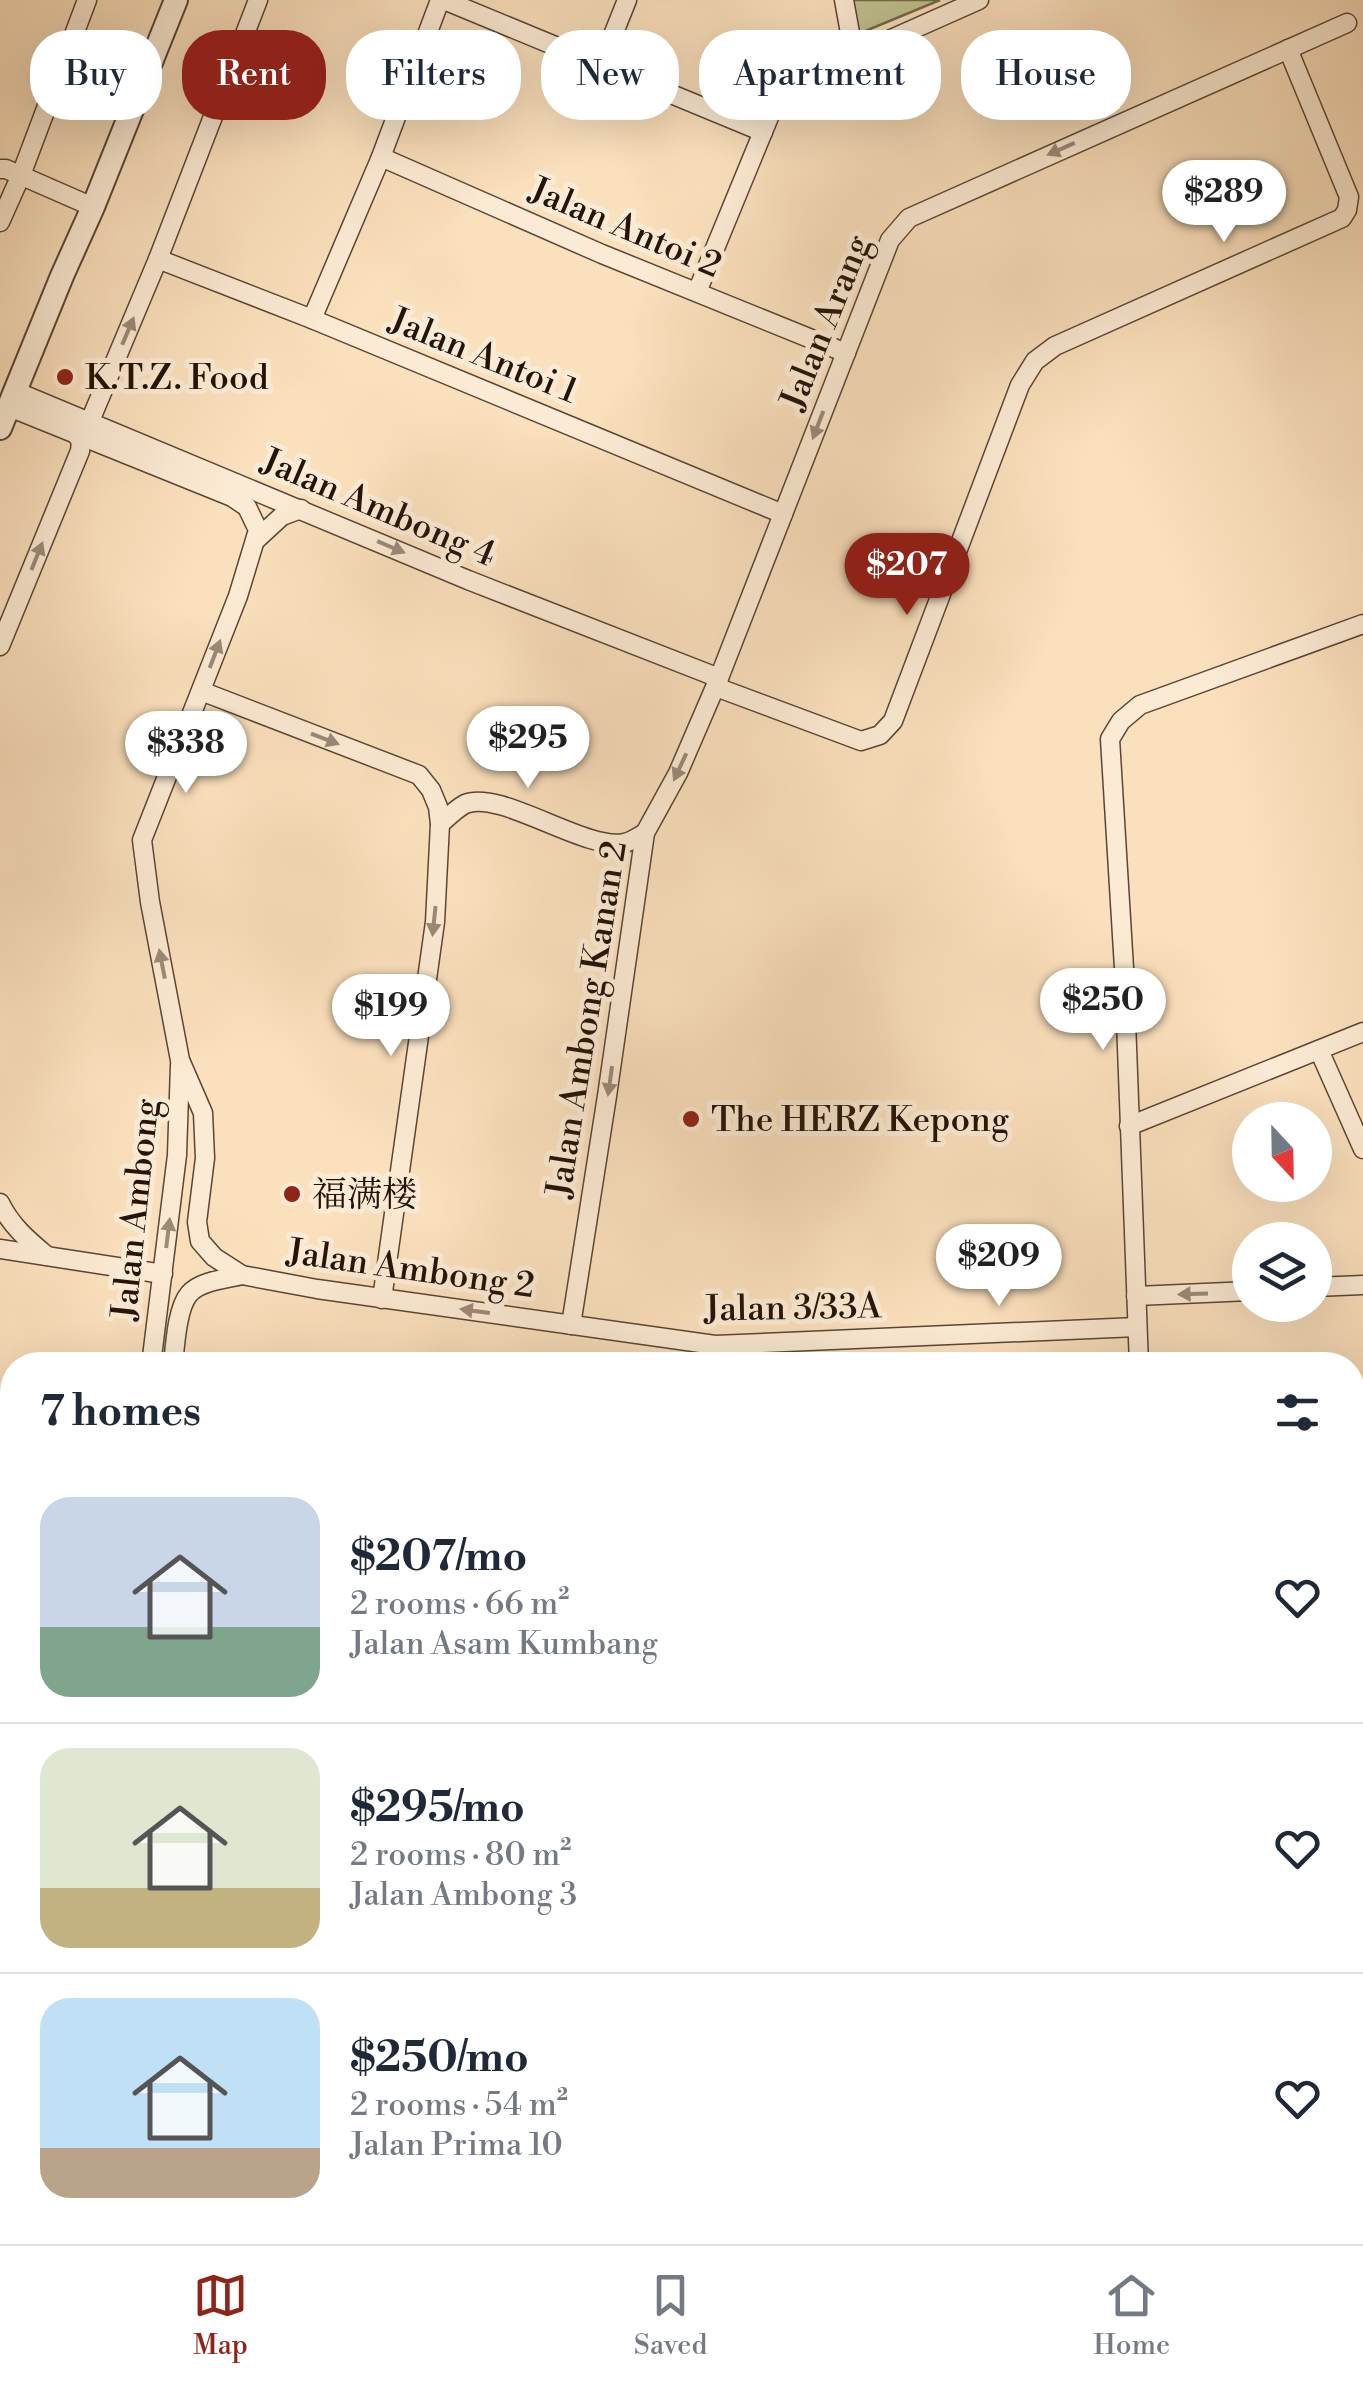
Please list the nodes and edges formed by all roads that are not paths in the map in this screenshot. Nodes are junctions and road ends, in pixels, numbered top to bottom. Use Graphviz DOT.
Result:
graph roads {
  1 [pos="87,0"];
  2 [pos="176,0"];
  3 [pos="258,0"];
  4 [pos="442,0"];
  5 [pos="627,0"];
  6 [pos="844,0"];
  7 [pos="979,0"];
  8 [pos="1347,22"];
  9 [pos="615,30"];
  10 [pos="849,30"];
  11 [pos="911,30"];
  12 [pos="541,41"];
  13 [pos="1288,49"];
  14 [pos="679,97"];
  15 [pos="768,120"];
  16 [pos="763,132"];
  17 [pos="381,158"];
  18 [pos="0,169"];
  19 [pos="21,175"];
  20 [pos="93,207"];
  21 [pos="0,222"];
  22 [pos="158,259"];
  23 [pos="698,292"];
  24 [pos="312,319"];
  25 [pos="846,352"];
  26 [pos="8,409"];
  27 [pos="90,422"];
  28 [pos="75,433"];
  29 [pos="301,509"];
  30 [pos="784,514"];
  31 [pos="258,539"];
  32 [pos="1363,624"];
  33 [pos="0,646"];
  34 [pos="718,682"];
  35 [pos="202,691"];
  36 [pos="440,824"];
  37 [pos="645,833"];
  38 [pos="1363,1032"];
  39 [pos="1319,1050"];
  40 [pos="180,1060"];
  41 [pos="1128,1126"];
  42 [pos="1363,1149"];
  43 [pos="0,1203"];
  44 [pos="0,1249"];
  45 [pos="48,1256"];
  46 [pos="163,1274"];
  47 [pos="242,1275"];
  48 [pos="1363,1285"];
  49 [pos="1332,1286"];
  50 [pos="1232,1293"];
  51 [pos="1136,1296"];
  52 [pos="382,1299"];
  53 [pos="571,1324"];
  54 [pos="1137,1327"];
  55 [pos="154,1352"];
  56 [pos="174,1352"];
  57 [pos="1138,1352"];
  1 -- 19 [label="street"];
  2 -- 20 [label="street"];
  3 -- 22 [label="street"];
  4 -- 12 [label="street"];
  4 -- 17 [label="street"];
  5 -- 9 [label="street"];
  6 -- 10 [label="street"];
  7 -- 11 [label="street"];
  8 -- 13 [label="street, Jalan Arang"];
  13 -- 25 [label="street, Jalan Arang, one-way"];
  13 -- 34 [label="street, Jalan Ambong 4"];
  14 -- 16 [label="street"];
  15 -- 16 [label="street"];
  16 -- 23 [label="street"];
  17 -- 23 [label="street, Jalan Antoi 2"];
  17 -- 24 [label="street"];
  18 -- 19 [label="street"];
  19 -- 20 [label="street"];
  19 -- 21 [label="street"];
  20 -- 26 [label="street"];
  22 -- 24 [label="street, Jalan Antoi 1"];
  27 -- 22 [label="street, one-way"];
  23 -- 25 [label="street, Jalan Antoi 2"];
  24 -- 30 [label="street, Jalan Antoi 1"];
  25 -- 30 [label="street, Jalan Arang, one-way"];
  26 -- 27 [label="street, Jalan Ambong 4"];
  26 -- 28 [label="street, Jalan Ambong 4"];
  27 -- 29 [label="street, Jalan Ambong 4"];
  28 -- 31 [label="street, Jalan Ambong 4"];
  33 -- 28 [label="street, one-way"];
  29 -- 31 [label="street"];
  29 -- 34 [label="street, Jalan Ambong 4, one-way"];
  30 -- 34 [label="street, Jalan Arang"];
  35 -- 31 [label="street, Jalan Ambong, one-way"];
  32 -- 41 [label="street"];
  34 -- 37 [label="street, Jalan Ambong Kanan 2, one-way"];
  35 -- 36 [label="street, one-way"];
  40 -- 35 [label="street, Jalan Ambong, one-way"];
  36 -- 37 [label="street"];
  36 -- 52 [label="street, one-way"];
  37 -- 53 [label="street, Jalan Ambong Kanan 2, one-way"];
  38 -- 39 [label="street"];
  39 -- 41 [label="street"];
  39 -- 42 [label="street"];
  46 -- 40 [label="street, Jalan Ambong, one-way"];
  40 -- 47 [label="street, Jalan Ambong"];
  41 -- 51 [label="street"];
  43 -- 45 [label="street"];
  44 -- 45 [label="street"];
  45 -- 46 [label="street"];
  46 -- 55 [label="street, Jalan Ambong"];
  47 -- 52 [label="street, Jalan Ambong 2"];
  47 -- 56 [label="street, Jalan Ambong"];
  48 -- 49 [label="street"];
  50 -- 51 [label="street, one-way"];
  51 -- 54 [label="street"];
  53 -- 52 [label="street, Jalan Ambong 2, one-way"];
  53 -- 54 [label="street, Jalan 3/33A"];
  54 -- 57 [label="street"];
}
